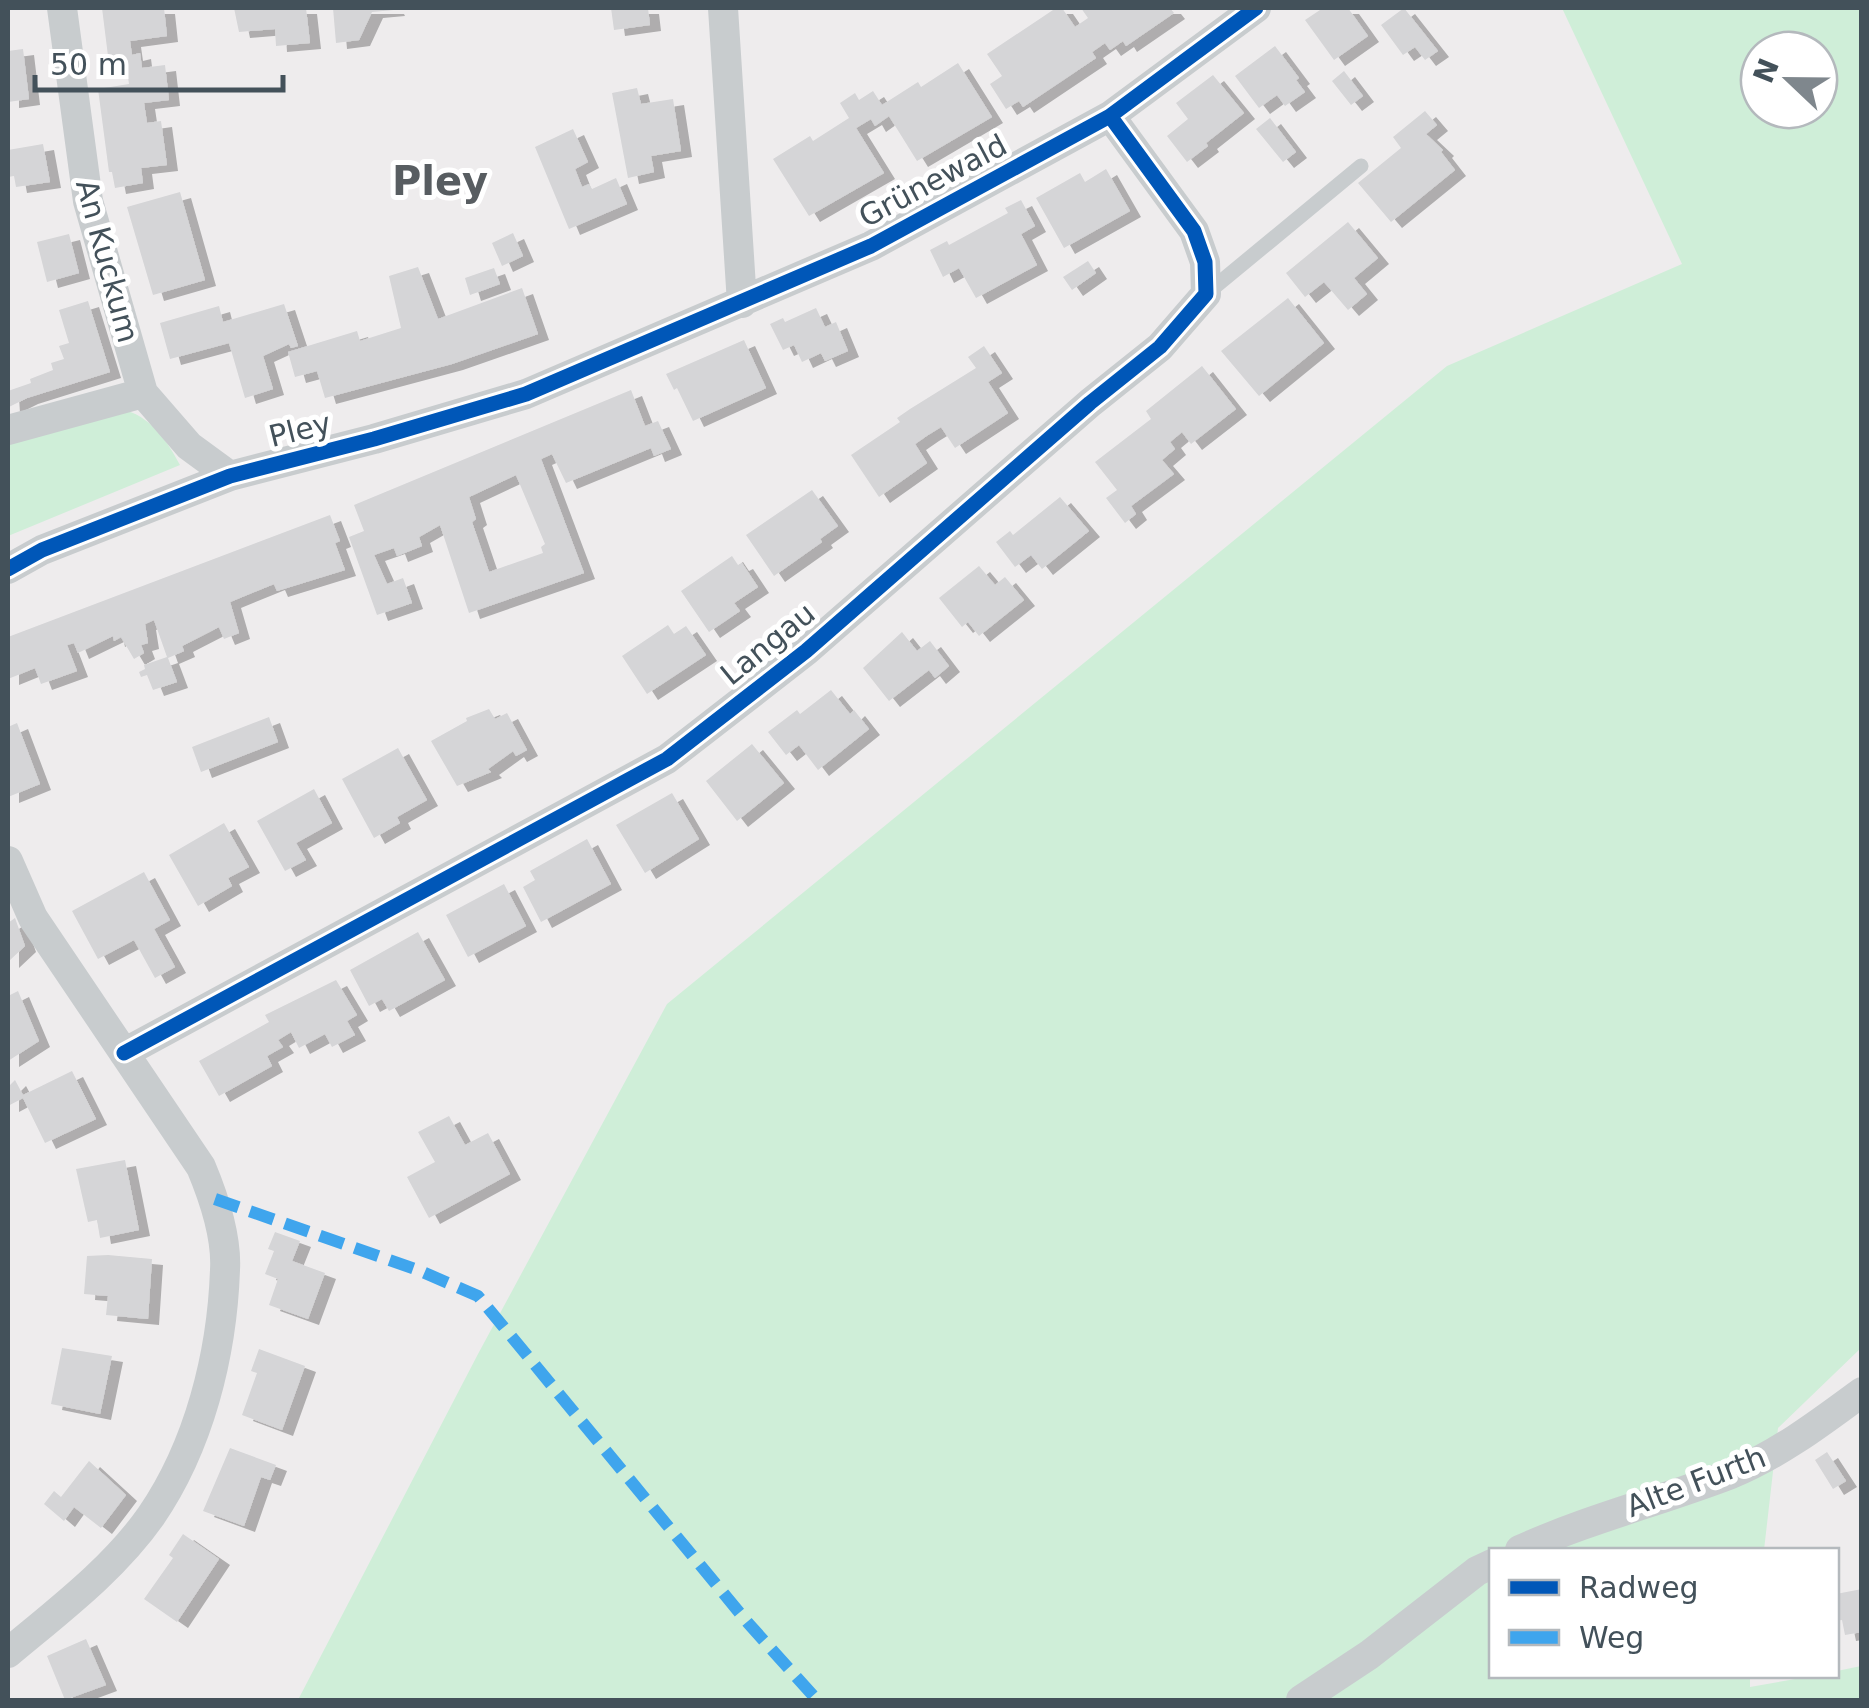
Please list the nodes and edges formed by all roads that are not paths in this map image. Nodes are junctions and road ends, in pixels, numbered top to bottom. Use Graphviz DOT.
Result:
graph roads {
  1 [pos="62,8"];
  2 [pos="723,8"];
  3 [pos="1256,8"];
  4 [pos="1110,116"];
  5 [pos="1361,166"];
  6 [pos="1206,294"];
  7 [pos="742,302"];
  8 [pos="611,359"];
  9 [pos="143,393"];
  10 [pos="8,430"];
  11 [pos="230,476"];
  12 [pos="8,569"];
  13 [pos="8,861"];
  14 [pos="124,1053"];
  15 [pos="1862,1392"];
  16 [pos="1525,1548"];
  17 [pos="1489,1565"];
  18 [pos="8,1653"];
  19 [pos="1301,1700"];
  1 -- 9 [label="street, An Kuckum"];
  2 -- 7 [label="street"];
  3 -- 4 [label="street, Grünewald"];
  4 -- 6 [label="street"];
  4 -- 7 [label="street, Grünewald"];
  5 -- 6 [label="lane"];
  6 -- 14 [label="street, Langau"];
  7 -- 8 [label="street, Grünewald"];
  8 -- 11 [label="street, Pley"];
  9 -- 10 [label="street"];
  9 -- 11 [label="street, An Kuckum"];
  11 -- 12 [label="street, Pley"];
  13 -- 14 [label="street"];
  14 -- 18 [label="street"];
  15 -- 16 [label="street, Alte Furth"];
  17 -- 19 [label="street"];
}
